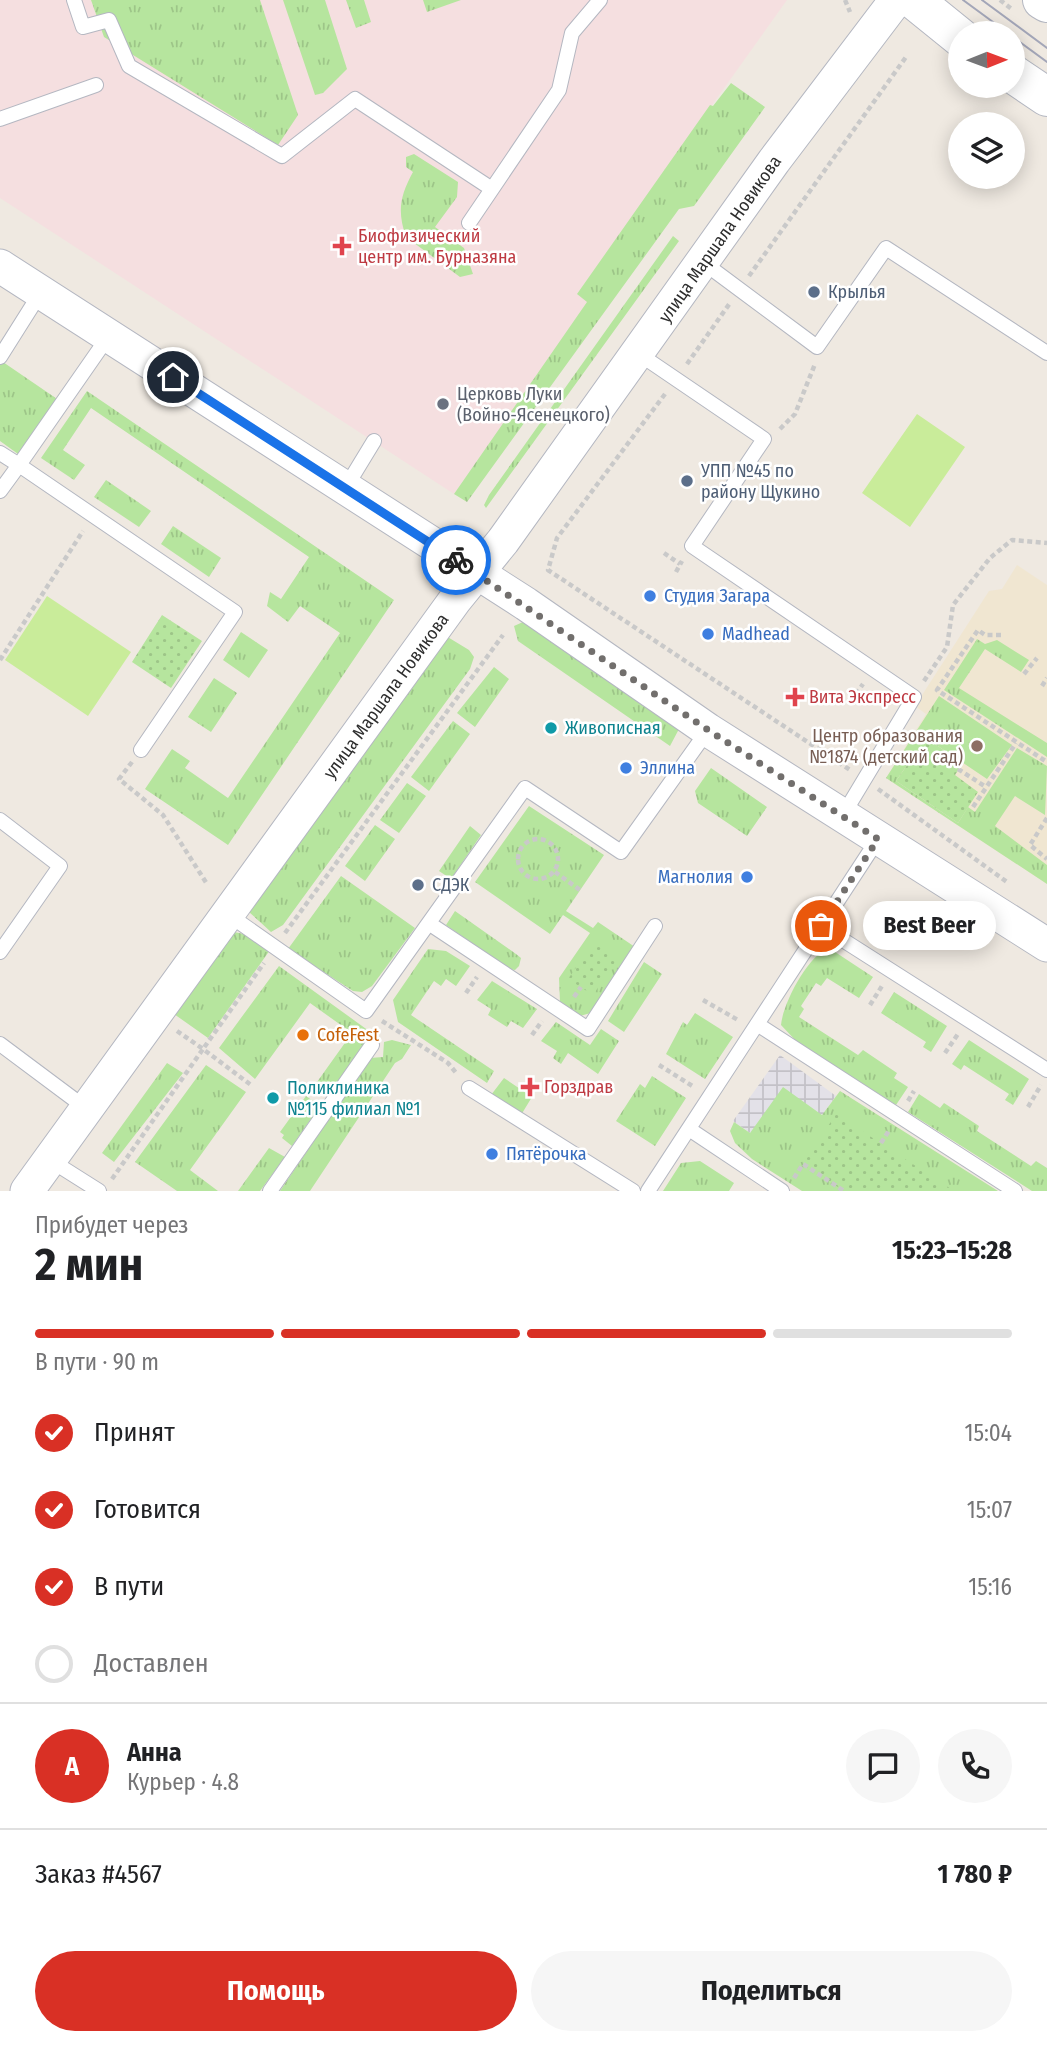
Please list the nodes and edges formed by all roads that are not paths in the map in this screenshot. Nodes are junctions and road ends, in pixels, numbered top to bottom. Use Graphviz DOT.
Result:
graph roads {
  1 [pos="74,0"];
  2 [pos="600,0"];
  3 [pos="896,0"];
  4 [pos="914,0"];
  5 [pos="1042,0"];
  6 [pos="1047,4"];
  7 [pos="948,27"];
  8 [pos="1026,83"];
  9 [pos="96,85"];
  10 [pos="1047,97"];
  11 [pos="0,119"];
  12 [pos="492,189"];
  13 [pos="469,223"];
  14 [pos="704,263"];
  15 [pos="0,266"];
  16 [pos="41,292"];
  17 [pos="108,337"];
  18 [pos="1047,353"];
  19 [pos="639,354"];
  20 [pos="0,357"];
  21 [pos="374,441"];
  22 [pos="0,453"];
  23 [pos="19,465"];
  24 [pos="345,487"];
  25 [pos="0,491"];
  26 [pos="476,573"];
  27 [pos="708,730"];
  28 [pos="141,750"];
  29 [pos="842,817"];
  30 [pos="0,820"];
  31 [pos="878,839"];
  32 [pos="229,915"];
  33 [pos="430,924"];
  34 [pos="655,926"];
  35 [pos="821,926"];
  36 [pos="1047,945"];
  37 [pos="0,952"];
  38 [pos="755,1027"];
  39 [pos="0,1044"];
  40 [pos="372,1045"];
  41 [pos="1047,1070"];
  42 [pos="469,1088"];
  43 [pos="87,1109"];
  44 [pos="689,1129"];
  45 [pos="50,1160"];
  46 [pos="787,1186"];
  47 [pos="27,1191"];
  48 [pos="99,1191"];
  49 [pos="270,1191"];
  50 [pos="633,1191"];
  51 [pos="648,1191"];
  52 [pos="1015,1191"];
  1 -- 12 [label="lane"];
  2 -- 12 [label="lane"];
  3 -- 14 [label="street, улица Маршала Новикова"];
  4 -- 7 [label="main road"];
  5 -- 6 [label="main road"];
  8 -- 10 [label="main road"];
  9 -- 11 [label="lane"];
  12 -- 13 [label="lane"];
  14 -- 18 [label="lane"];
  14 -- 19 [label="street, улица Маршала Новикова"];
  15 -- 16 [label="street"];
  16 -- 17 [label="street"];
  16 -- 20 [label="lane"];
  17 -- 23 [label="lane"];
  17 -- 24 [label="street"];
  19 -- 26 [label="street, улица Маршала Новикова"];
  19 -- 29 [label="lane"];
  21 -- 24 [label="lane"];
  22 -- 23 [label="lane"];
  23 -- 25 [label="lane"];
  23 -- 28 [label="lane"];
  24 -- 26 [label="street"];
  26 -- 27 [label="street"];
  26 -- 32 [label="street, улица Маршала Новикова"];
  27 -- 29 [label="street"];
  27 -- 33 [label="lane"];
  29 -- 31 [label="street"];
  30 -- 37 [label="lane"];
  31 -- 35 [label="lane"];
  31 -- 36 [label="street"];
  32 -- 33 [label="lane"];
  32 -- 43 [label="street, улица Маршала Новикова"];
  33 -- 34 [label="lane"];
  35 -- 38 [label="lane"];
  35 -- 41 [label="lane"];
  38 -- 44 [label="lane"];
  38 -- 52 [label="lane"];
  39 -- 43 [label="lane"];
  40 -- 49 [label="lane"];
  42 -- 50 [label="lane"];
  43 -- 45 [label="street, улица Маршала Новикова"];
  44 -- 46 [label="lane"];
  44 -- 51 [label="lane"];
  45 -- 47 [label="street, улица Маршала Новикова"];
  45 -- 48 [label="lane"];
}
